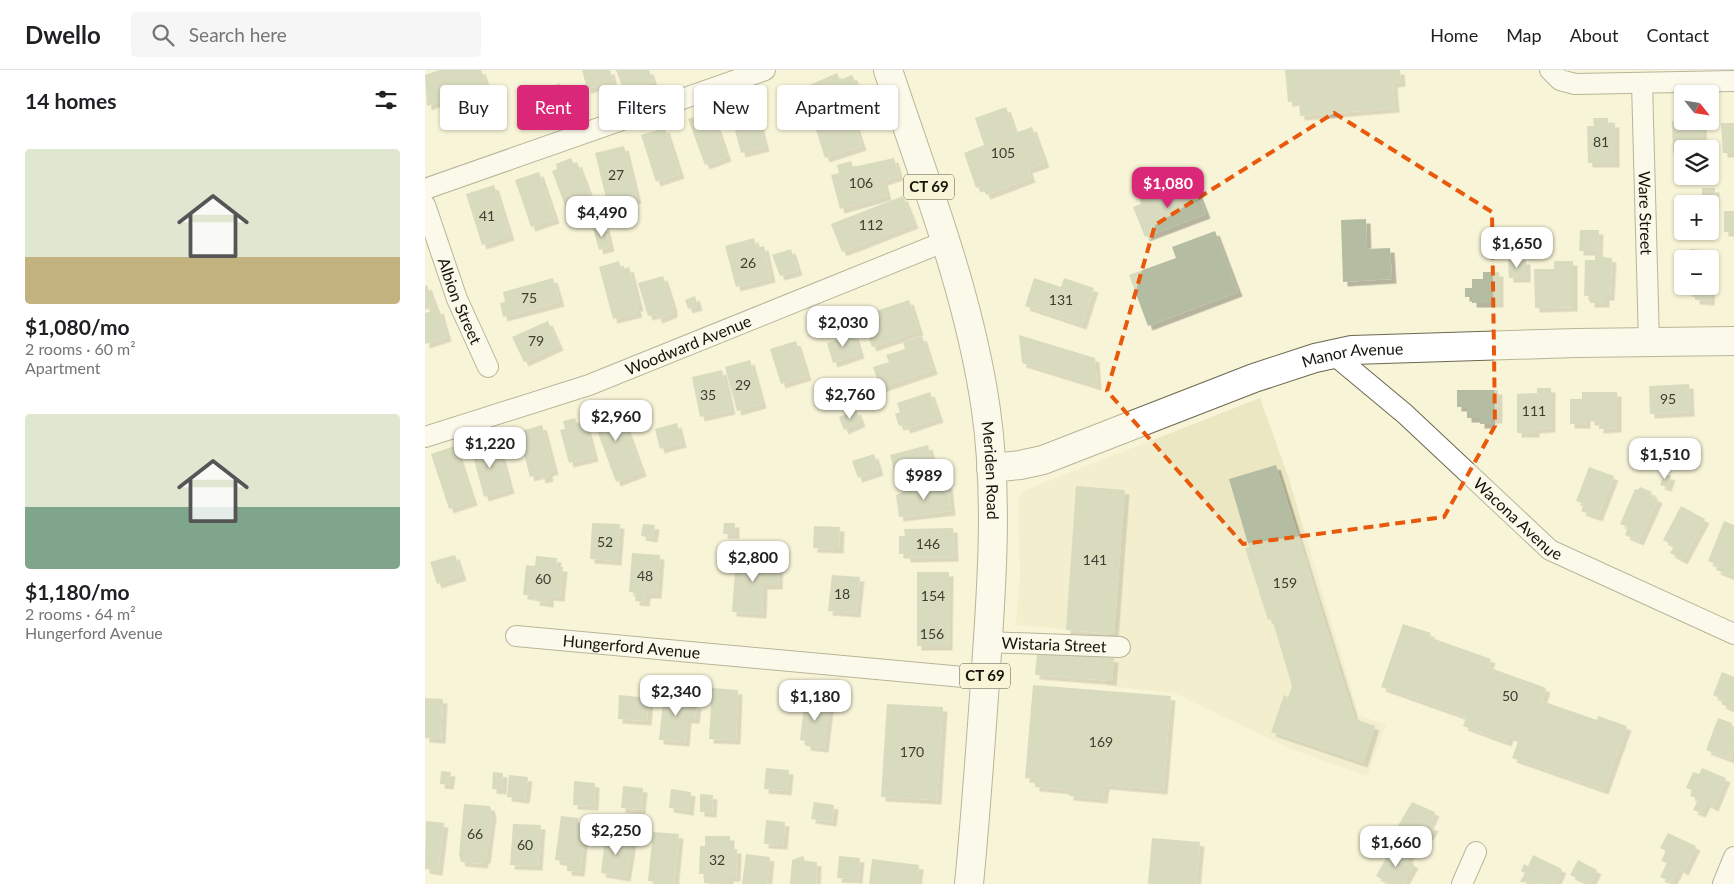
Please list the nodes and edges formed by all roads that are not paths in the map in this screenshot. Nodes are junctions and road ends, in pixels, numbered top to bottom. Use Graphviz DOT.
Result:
graph roads {
  1 [pos="765,70"];
  2 [pos="888,70"];
  3 [pos="1555,75"];
  4 [pos="1734,81"];
  5 [pos="1642,83"];
  6 [pos="425,189"];
  7 [pos="425,205"];
  8 [pos="946,241"];
  9 [pos="1734,341"];
  10 [pos="1649,342"];
  11 [pos="1333,354"];
  12 [pos="488,367"];
  13 [pos="425,437"];
  14 [pos="991,468"];
  15 [pos="1734,634"];
  16 [pos="516,636"];
  17 [pos="988,642"];
  18 [pos="1120,647"];
  19 [pos="985,679"];
  20 [pos="1476,852"];
  21 [pos="1734,857"];
  22 [pos="969,884"];
  23 [pos="1462,884"];
  24 [pos="1723,884"];
  1 -- 6 [label="street"];
  2 -- 8 [label="main road, Meriden Road / CT 69"];
  3 -- 5 [label="street"];
  4 -- 5 [label="street"];
  5 -- 10 [label="street, Ware Street"];
  7 -- 12 [label="street, Albion Street"];
  8 -- 13 [label="street, Woodward Avenue"];
  8 -- 14 [label="main road, Meriden Road / CT 69"];
  9 -- 10 [label="main road, Manor Avenue"];
  10 -- 11 [label="main road, Manor Avenue"];
  11 -- 14 [label="main road, Manor Avenue"];
  11 -- 15 [label="street, Wacona Avenue"];
  14 -- 17 [label="main road, Meriden Road / CT 69"];
  16 -- 19 [label="street, Hungerford Avenue"];
  17 -- 18 [label="street, Wistaria Street"];
  17 -- 19 [label="main road, Meriden Road / CT 69"];
  19 -- 22 [label="main road, Meriden Road / CT 69"];
  20 -- 23 [label="street"];
  21 -- 24 [label="street"];
}
